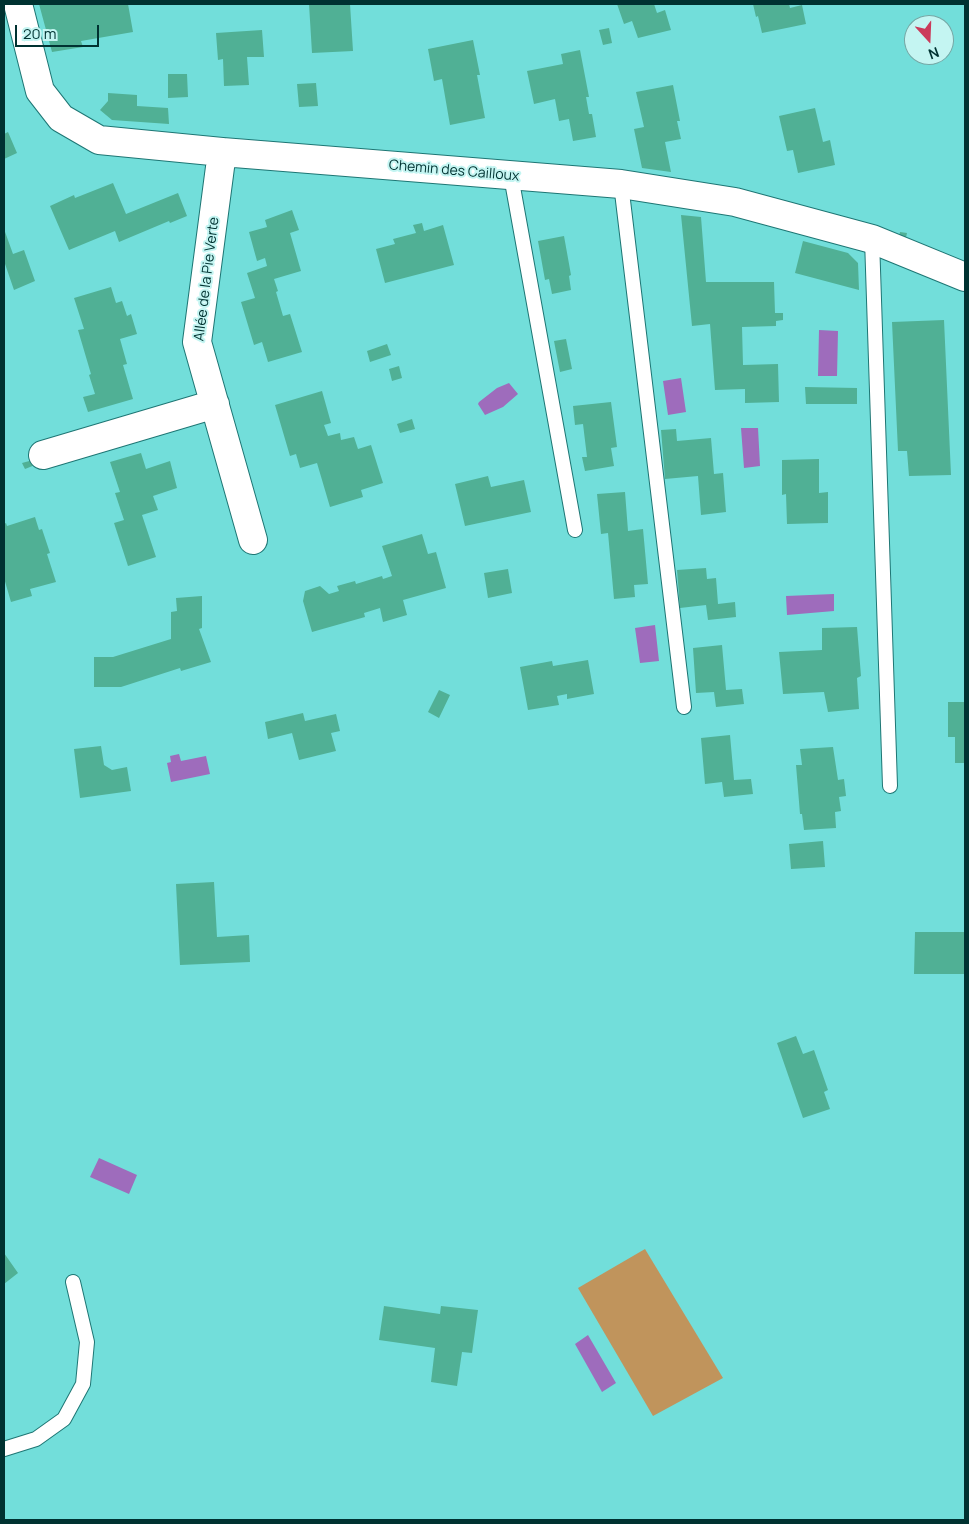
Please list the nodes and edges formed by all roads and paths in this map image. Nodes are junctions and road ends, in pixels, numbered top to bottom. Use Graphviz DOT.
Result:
graph roads {
  1 [pos="18,4"];
  2 [pos="222,152"];
  3 [pos="511,176"];
  4 [pos="622,184"];
  5 [pos="872,239"];
  6 [pos="965,277"];
  7 [pos="215,404"];
  8 [pos="43,455"];
  9 [pos="575,530"];
  10 [pos="253,540"];
  11 [pos="684,707"];
  12 [pos="890,786"];
  13 [pos="73,1282"];
  14 [pos="4,1449"];
  1 -- 2 [label="street, Chemin des Cailloux"];
  2 -- 3 [label="street, Chemin des Cailloux"];
  2 -- 7 [label="street, Allée de la Pie Verte"];
  3 -- 4 [label="street, Chemin des Cailloux"];
  3 -- 9 [label="lane"];
  4 -- 5 [label="street, Chemin des Cailloux"];
  4 -- 11 [label="lane"];
  5 -- 6 [label="street, Chemin des Cailloux"];
  5 -- 12 [label="lane"];
  7 -- 8 [label="street"];
  7 -- 10 [label="street, Allée de la Pie Verte"];
  13 -- 14 [label="lane"];
}
